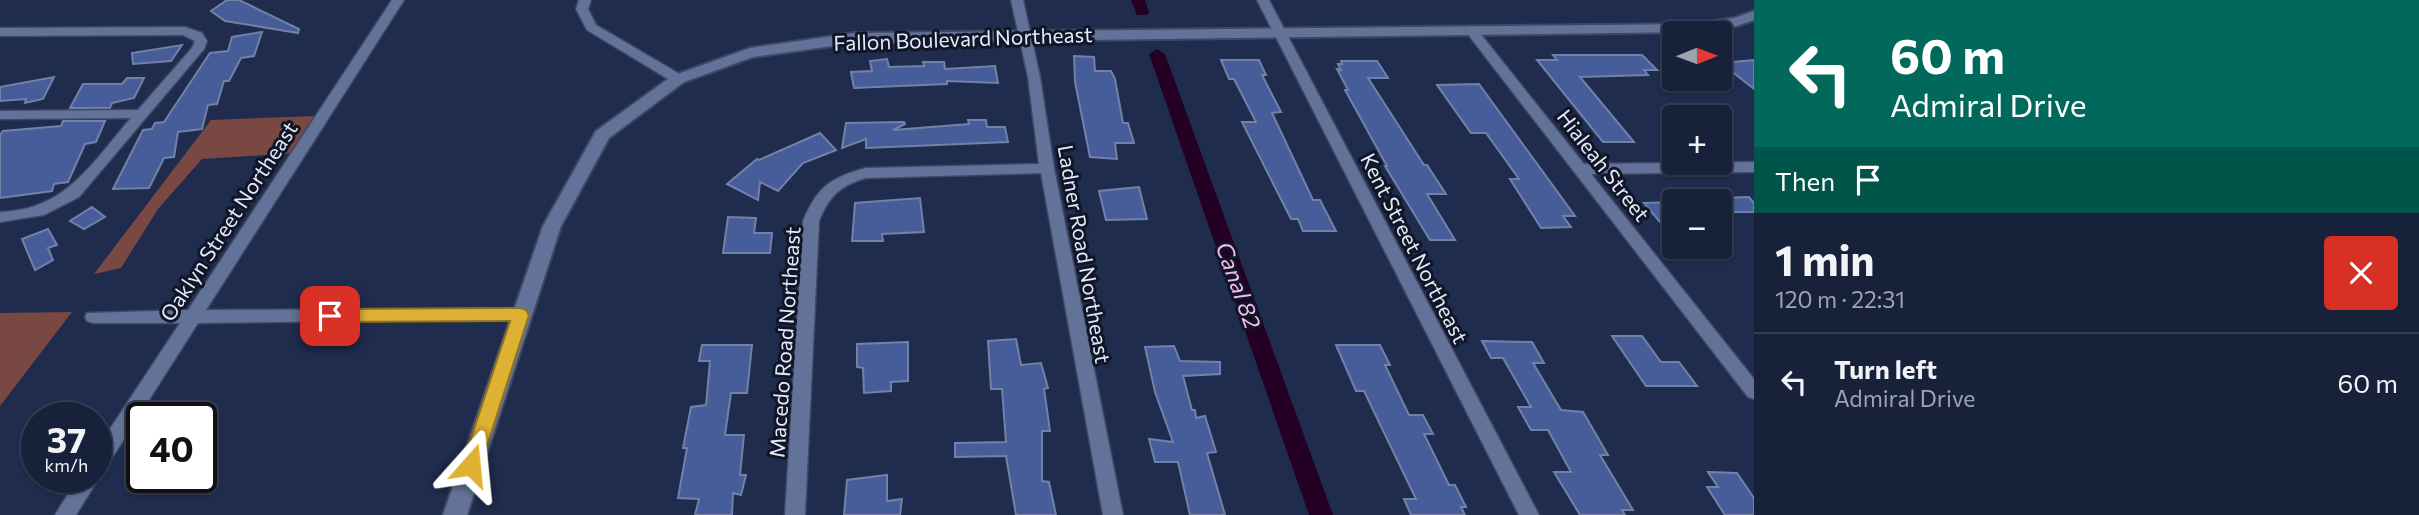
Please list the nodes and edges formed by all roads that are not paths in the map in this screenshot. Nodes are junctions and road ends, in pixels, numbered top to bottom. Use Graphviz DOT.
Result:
graph roads {
  1 [pos="398,0"];
  2 [pos="585,0"];
  3 [pos="1017,0"];
  4 [pos="1263,0"];
  5 [pos="1754,15"];
  6 [pos="1471,30"];
  7 [pos="0,32"];
  8 [pos="1281,33"];
  9 [pos="1025,34"];
  10 [pos="678,79"];
  11 [pos="141,114"];
  12 [pos="0,115"];
  13 [pos="1754,167"];
  14 [pos="1047,168"];
  15 [pos="1580,169"];
  16 [pos="0,217"];
  17 [pos="520,315"];
  18 [pos="193,316"];
  19 [pos="93,317"];
  20 [pos="1754,392"];
  21 [pos="112,441"];
  22 [pos="79,493"];
  23 [pos="65,515"];
  24 [pos="455,515"];
  25 [pos="795,515"];
  26 [pos="1113,515"];
  27 [pos="1529,515"];
  1 -- 18 [label="street, Oaklyn Street Northeast"];
  2 -- 10 [label="street"];
  3 -- 9 [label="street, Ladner Road Northeast"];
  4 -- 8 [label="street, Kent Street Northeast"];
  5 -- 6 [label="street, Fallon Boulevard Northeast"];
  6 -- 8 [label="street, Fallon Boulevard Northeast"];
  6 -- 15 [label="street, Hialeah Street"];
  7 -- 11 [label="street"];
  8 -- 9 [label="street, Fallon Boulevard Northeast"];
  8 -- 27 [label="street, Kent Street Northeast"];
  9 -- 10 [label="street, Fallon Boulevard Northeast"];
  9 -- 14 [label="street, Ladner Road Northeast"];
  10 -- 17 [label="street, Fallon Boulevard Northeast"];
  11 -- 12 [label="street"];
  11 -- 16 [label="street"];
  13 -- 15 [label="street"];
  14 -- 25 [label="street, Macedo Road Northeast"];
  14 -- 26 [label="street, Ladner Road Northeast"];
  15 -- 20 [label="street, Hialeah Street"];
  17 -- 18 [label="street"];
  17 -- 24 [label="street, Fallon Boulevard Northeast"];
  18 -- 19 [label="street"];
  18 -- 21 [label="street, Oaklyn Street Northeast"];
  22 -- 23 [label="street"];
}
